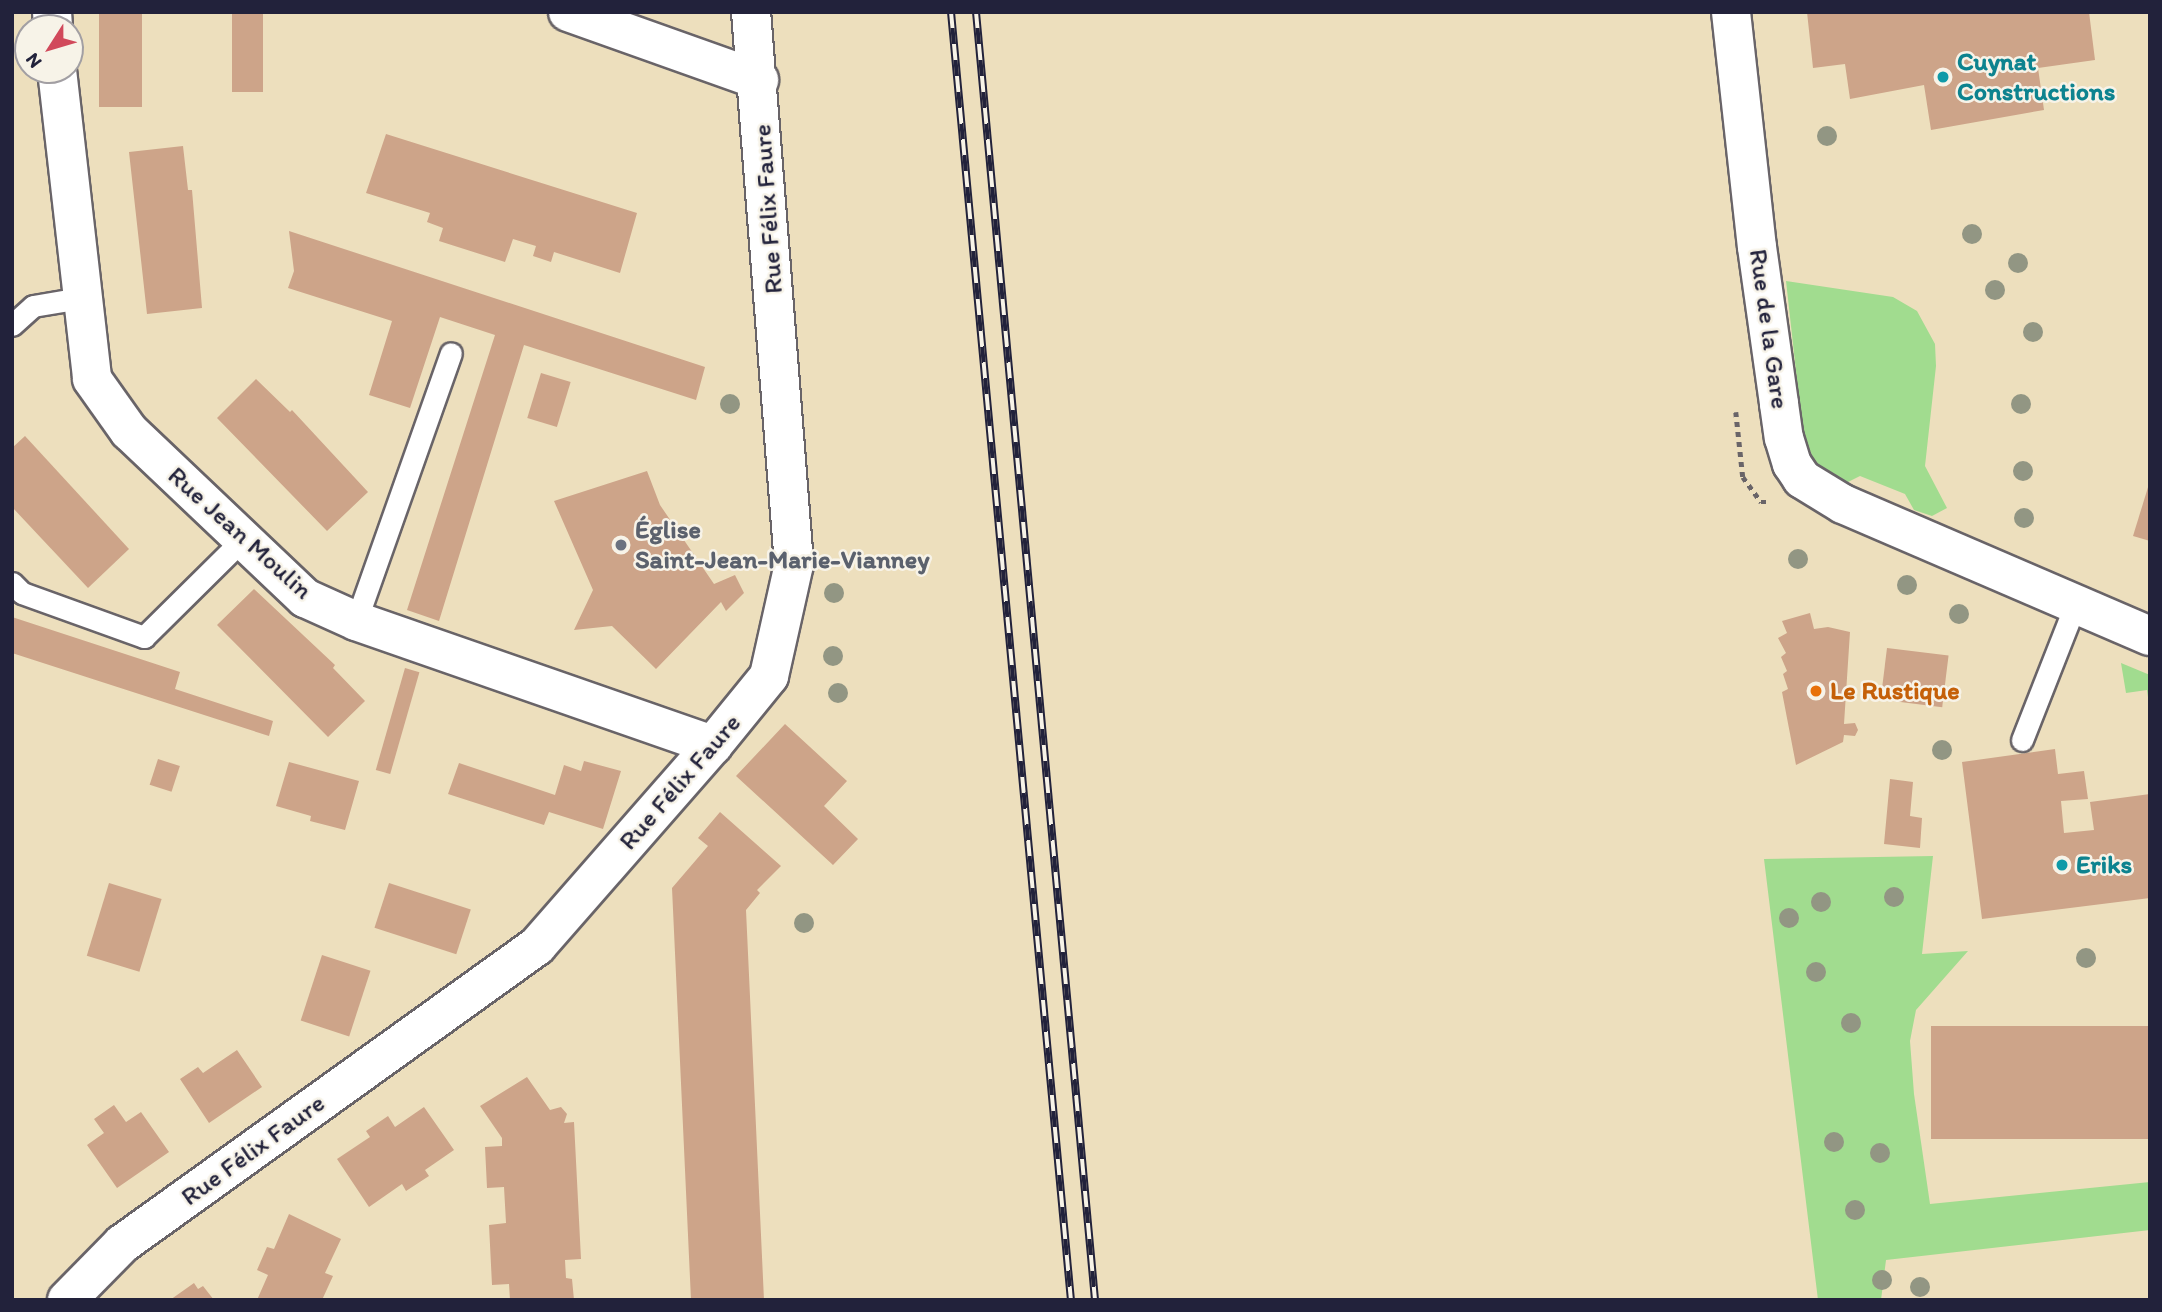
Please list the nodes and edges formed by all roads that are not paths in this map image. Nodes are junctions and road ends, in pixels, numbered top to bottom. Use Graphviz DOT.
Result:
graph roads {
  1 [pos="568,12"];
  2 [pos="751,12"];
  3 [pos="1731,12"];
  4 [pos="759,80"];
  5 [pos="58,84"];
  6 [pos="81,298"];
  7 [pos="12,325"];
  8 [pos="452,354"];
  9 [pos="243,539"];
  10 [pos="12,583"];
  11 [pos="2076,603"];
  12 [pos="356,621"];
  13 [pos="2150,636"];
  14 [pos="2022,740"];
  15 [pos="713,745"];
  16 [pos="67,1300"];
  1 -- 4 [label="street"];
  2 -- 4 [label="street, Rue Félix Faure"];
  3 -- 11 [label="street, Rue de la Gare"];
  4 -- 15 [label="street, Rue Félix Faure"];
  5 -- 6 [label="street, Rue Jean Moulin"];
  6 -- 7 [label="lane"];
  6 -- 9 [label="street, Rue Jean Moulin"];
  8 -- 12 [label="lane"];
  9 -- 10 [label="lane"];
  9 -- 12 [label="street, Rue Jean Moulin"];
  11 -- 13 [label="street, Rue de la Gare"];
  11 -- 14 [label="lane"];
  12 -- 15 [label="street, Rue Jean Moulin"];
  15 -- 16 [label="street, Rue Félix Faure"];
}
